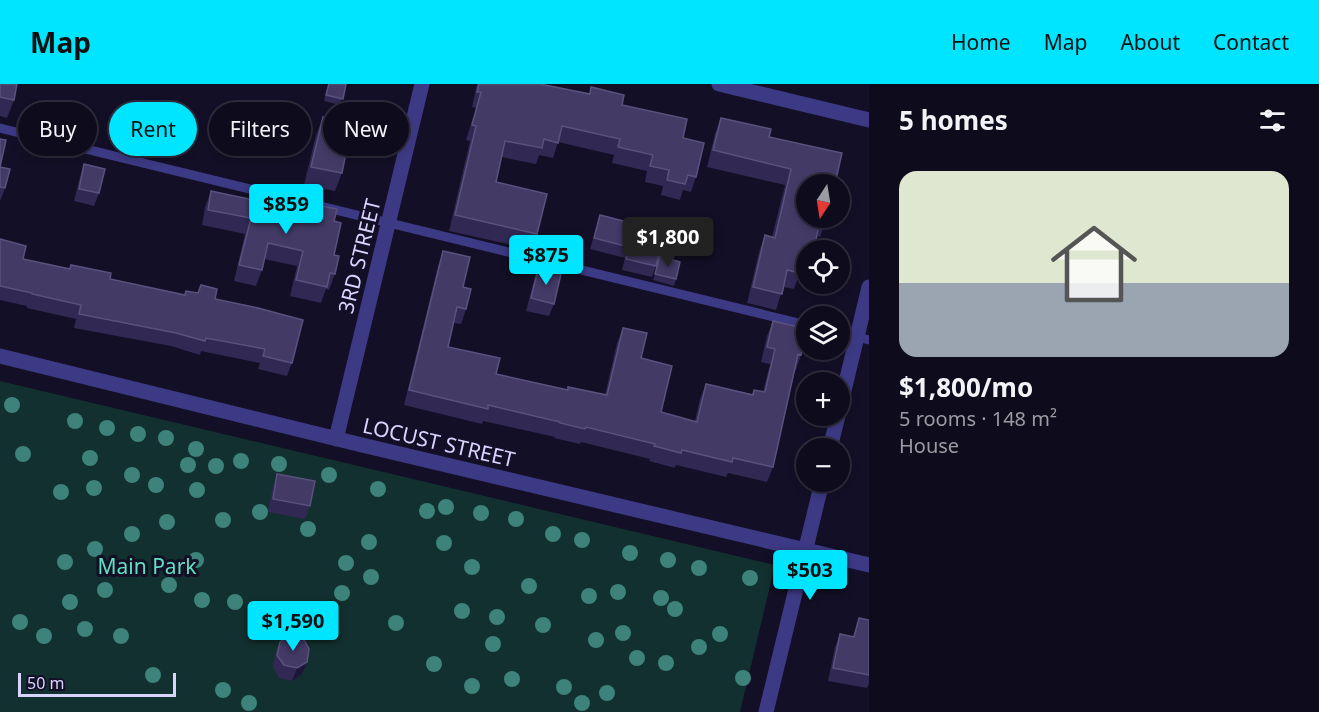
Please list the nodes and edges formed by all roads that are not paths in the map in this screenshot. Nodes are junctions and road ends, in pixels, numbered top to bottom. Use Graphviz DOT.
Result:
graph roads {
  1 [pos="422,84"];
  2 [pos="718,84"];
  3 [pos="869,120"];
  4 [pos="0,128"];
  5 [pos="389,223"];
  6 [pos="869,287"];
  7 [pos="796,322"];
  8 [pos="863,339"];
  9 [pos="0,356"];
  10 [pos="850,377"];
  11 [pos="336,439"];
  12 [pos="820,492"];
  13 [pos="806,550"];
  14 [pos="869,565"];
  15 [pos="766,712"];
  1 -- 5 [label="street, 3RD STREET"];
  2 -- 3 [label="street"];
  4 -- 5 [label="lane"];
  5 -- 7 [label="lane"];
  5 -- 11 [label="street, 3RD STREET"];
  6 -- 8 [label="street"];
  8 -- 10 [label="street"];
  9 -- 11 [label="street, LOCUST STREET"];
  11 -- 13 [label="street, LOCUST STREET"];
  12 -- 13 [label="street"];
  13 -- 14 [label="street, LOCUST STREET"];
  13 -- 15 [label="street"];
}
